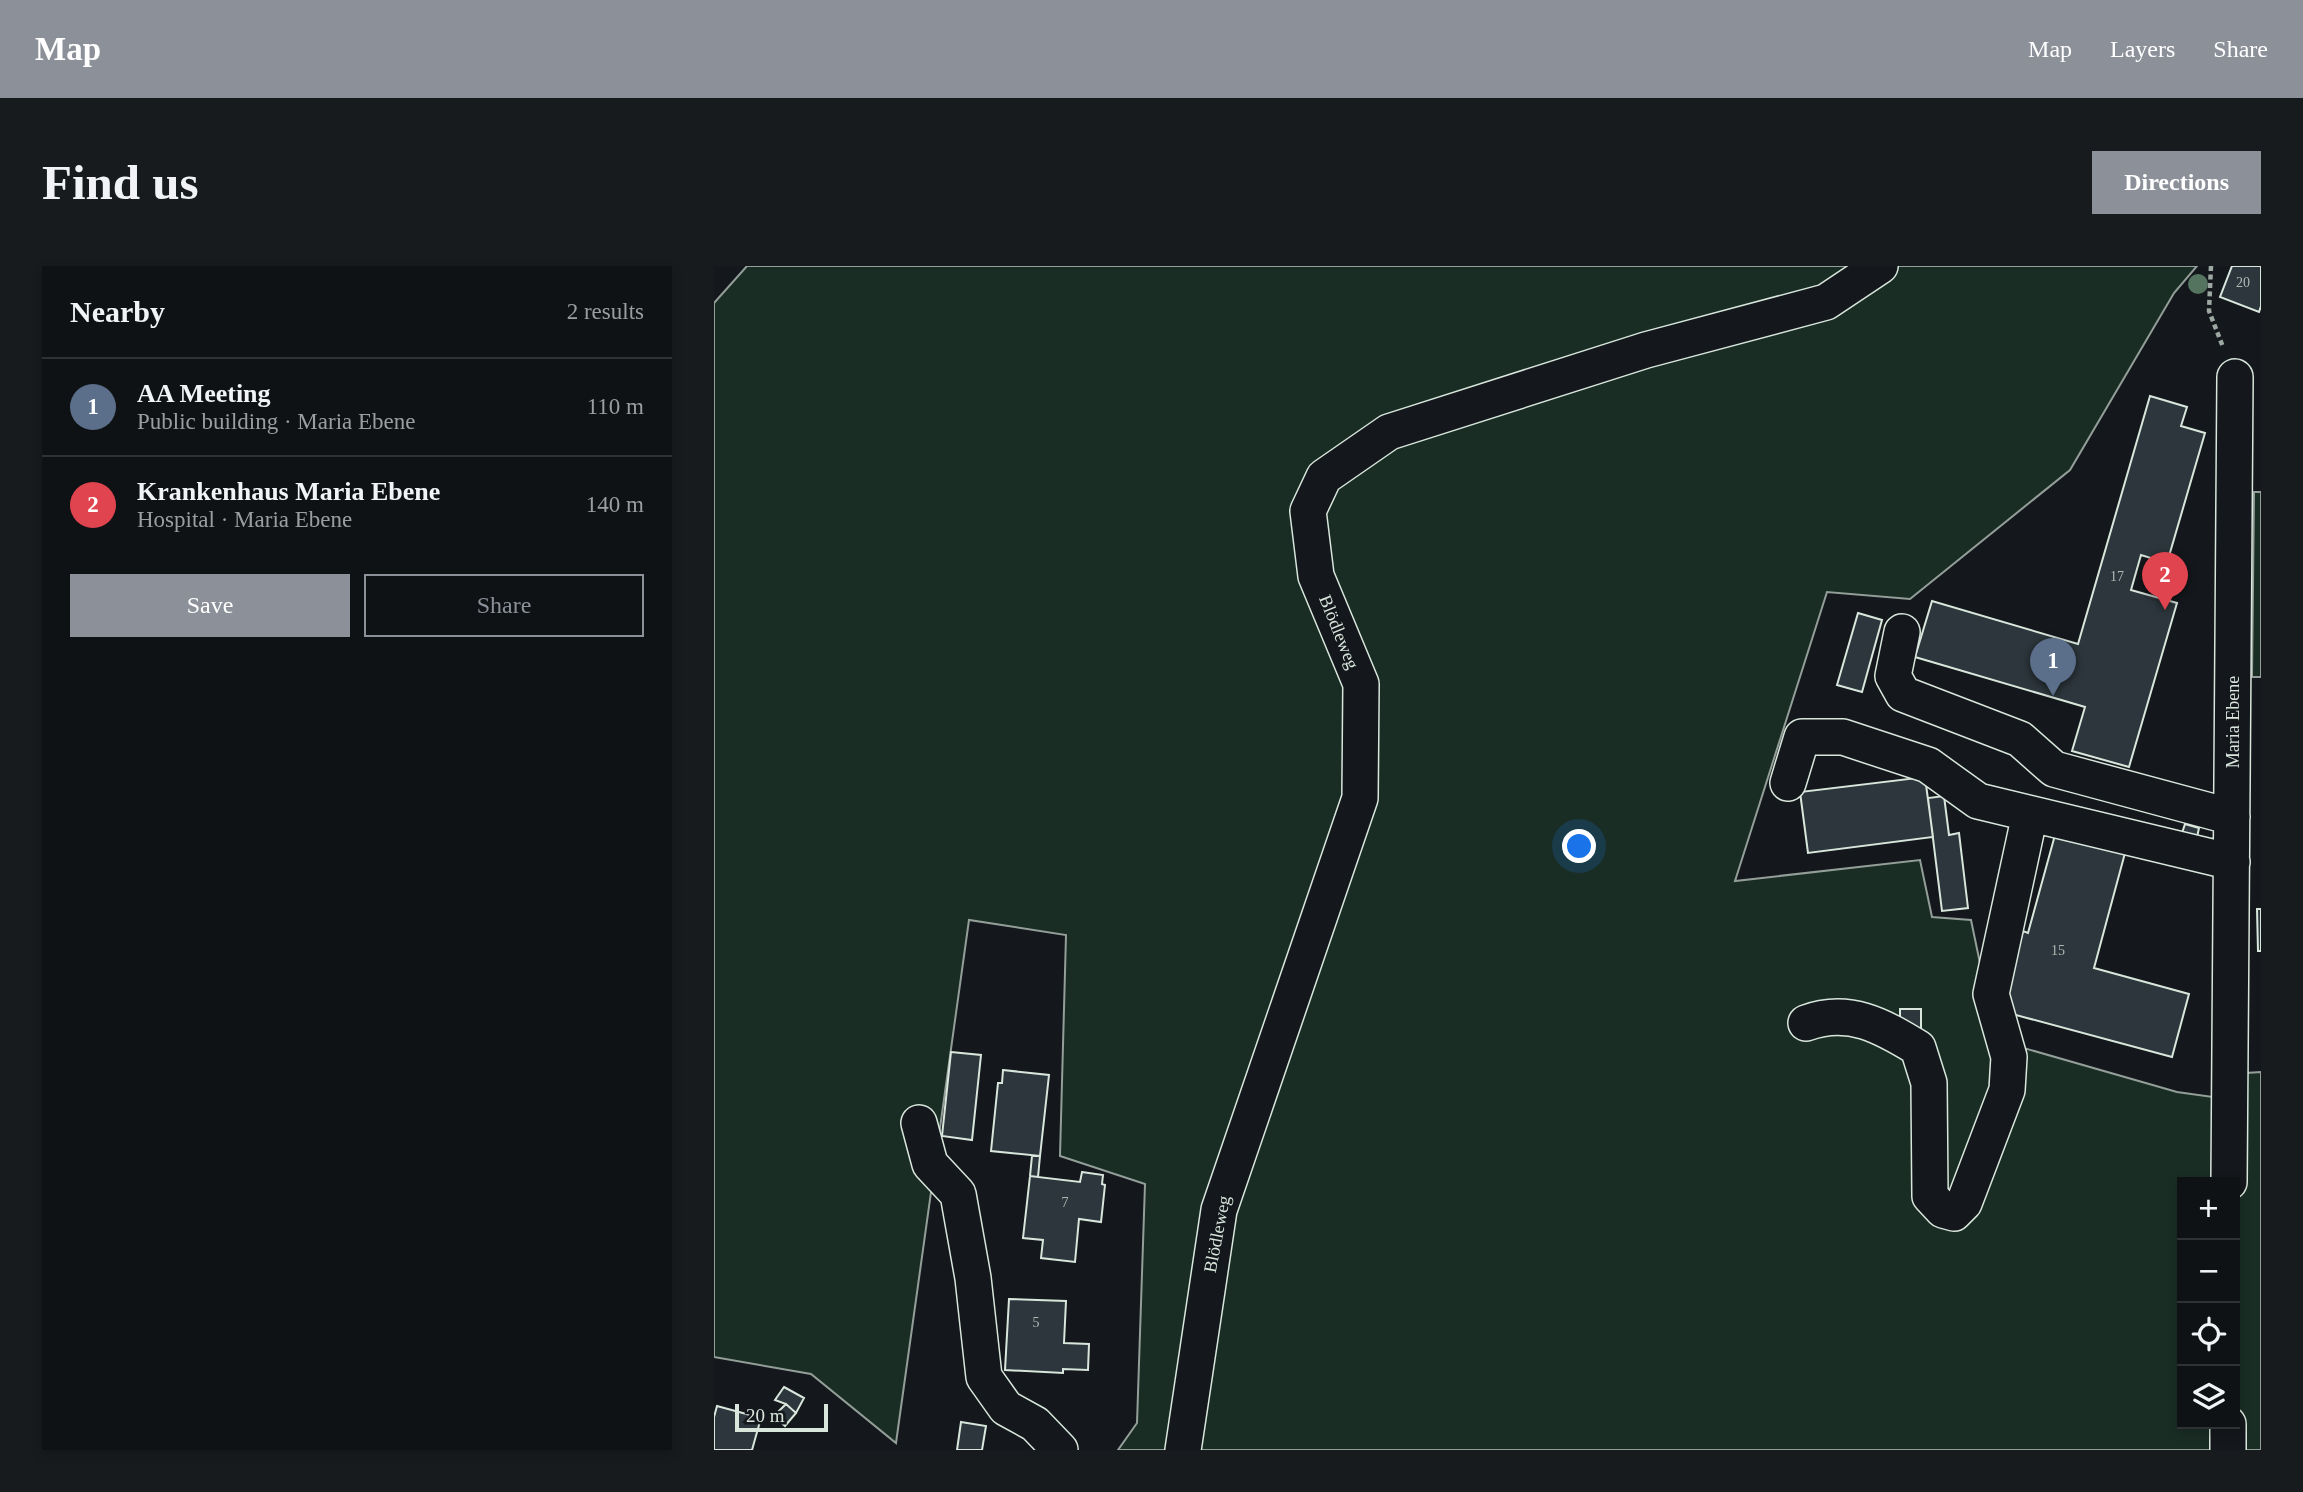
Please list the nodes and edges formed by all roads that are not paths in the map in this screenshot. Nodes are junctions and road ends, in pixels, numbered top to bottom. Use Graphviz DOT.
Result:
graph roads {
  1 [pos="1880,266"];
  2 [pos="2235,377"];
  3 [pos="1902,632"];
  4 [pos="1788,783"];
  5 [pos="2031,814"];
  6 [pos="2232,817"];
  7 [pos="2232,862"];
  8 [pos="1806,1023"];
  9 [pos="919,1123"];
  10 [pos="2229,1177"];
  11 [pos="2228,1429"];
  12 [pos="1060,1450"];
  13 [pos="1184,1450"];
  14 [pos="2228,1450"];
  1 -- 13 [label="street, Blödleweg"];
  2 -- 6 [label="street, Maria Ebene"];
  3 -- 6 [label="street"];
  4 -- 5 [label="street"];
  5 -- 7 [label="street"];
  5 -- 8 [label="street"];
  6 -- 7 [label="street, Maria Ebene"];
  7 -- 10 [label="street, Maria Ebene"];
  9 -- 12 [label="street"];
  11 -- 14 [label="street"];
}
